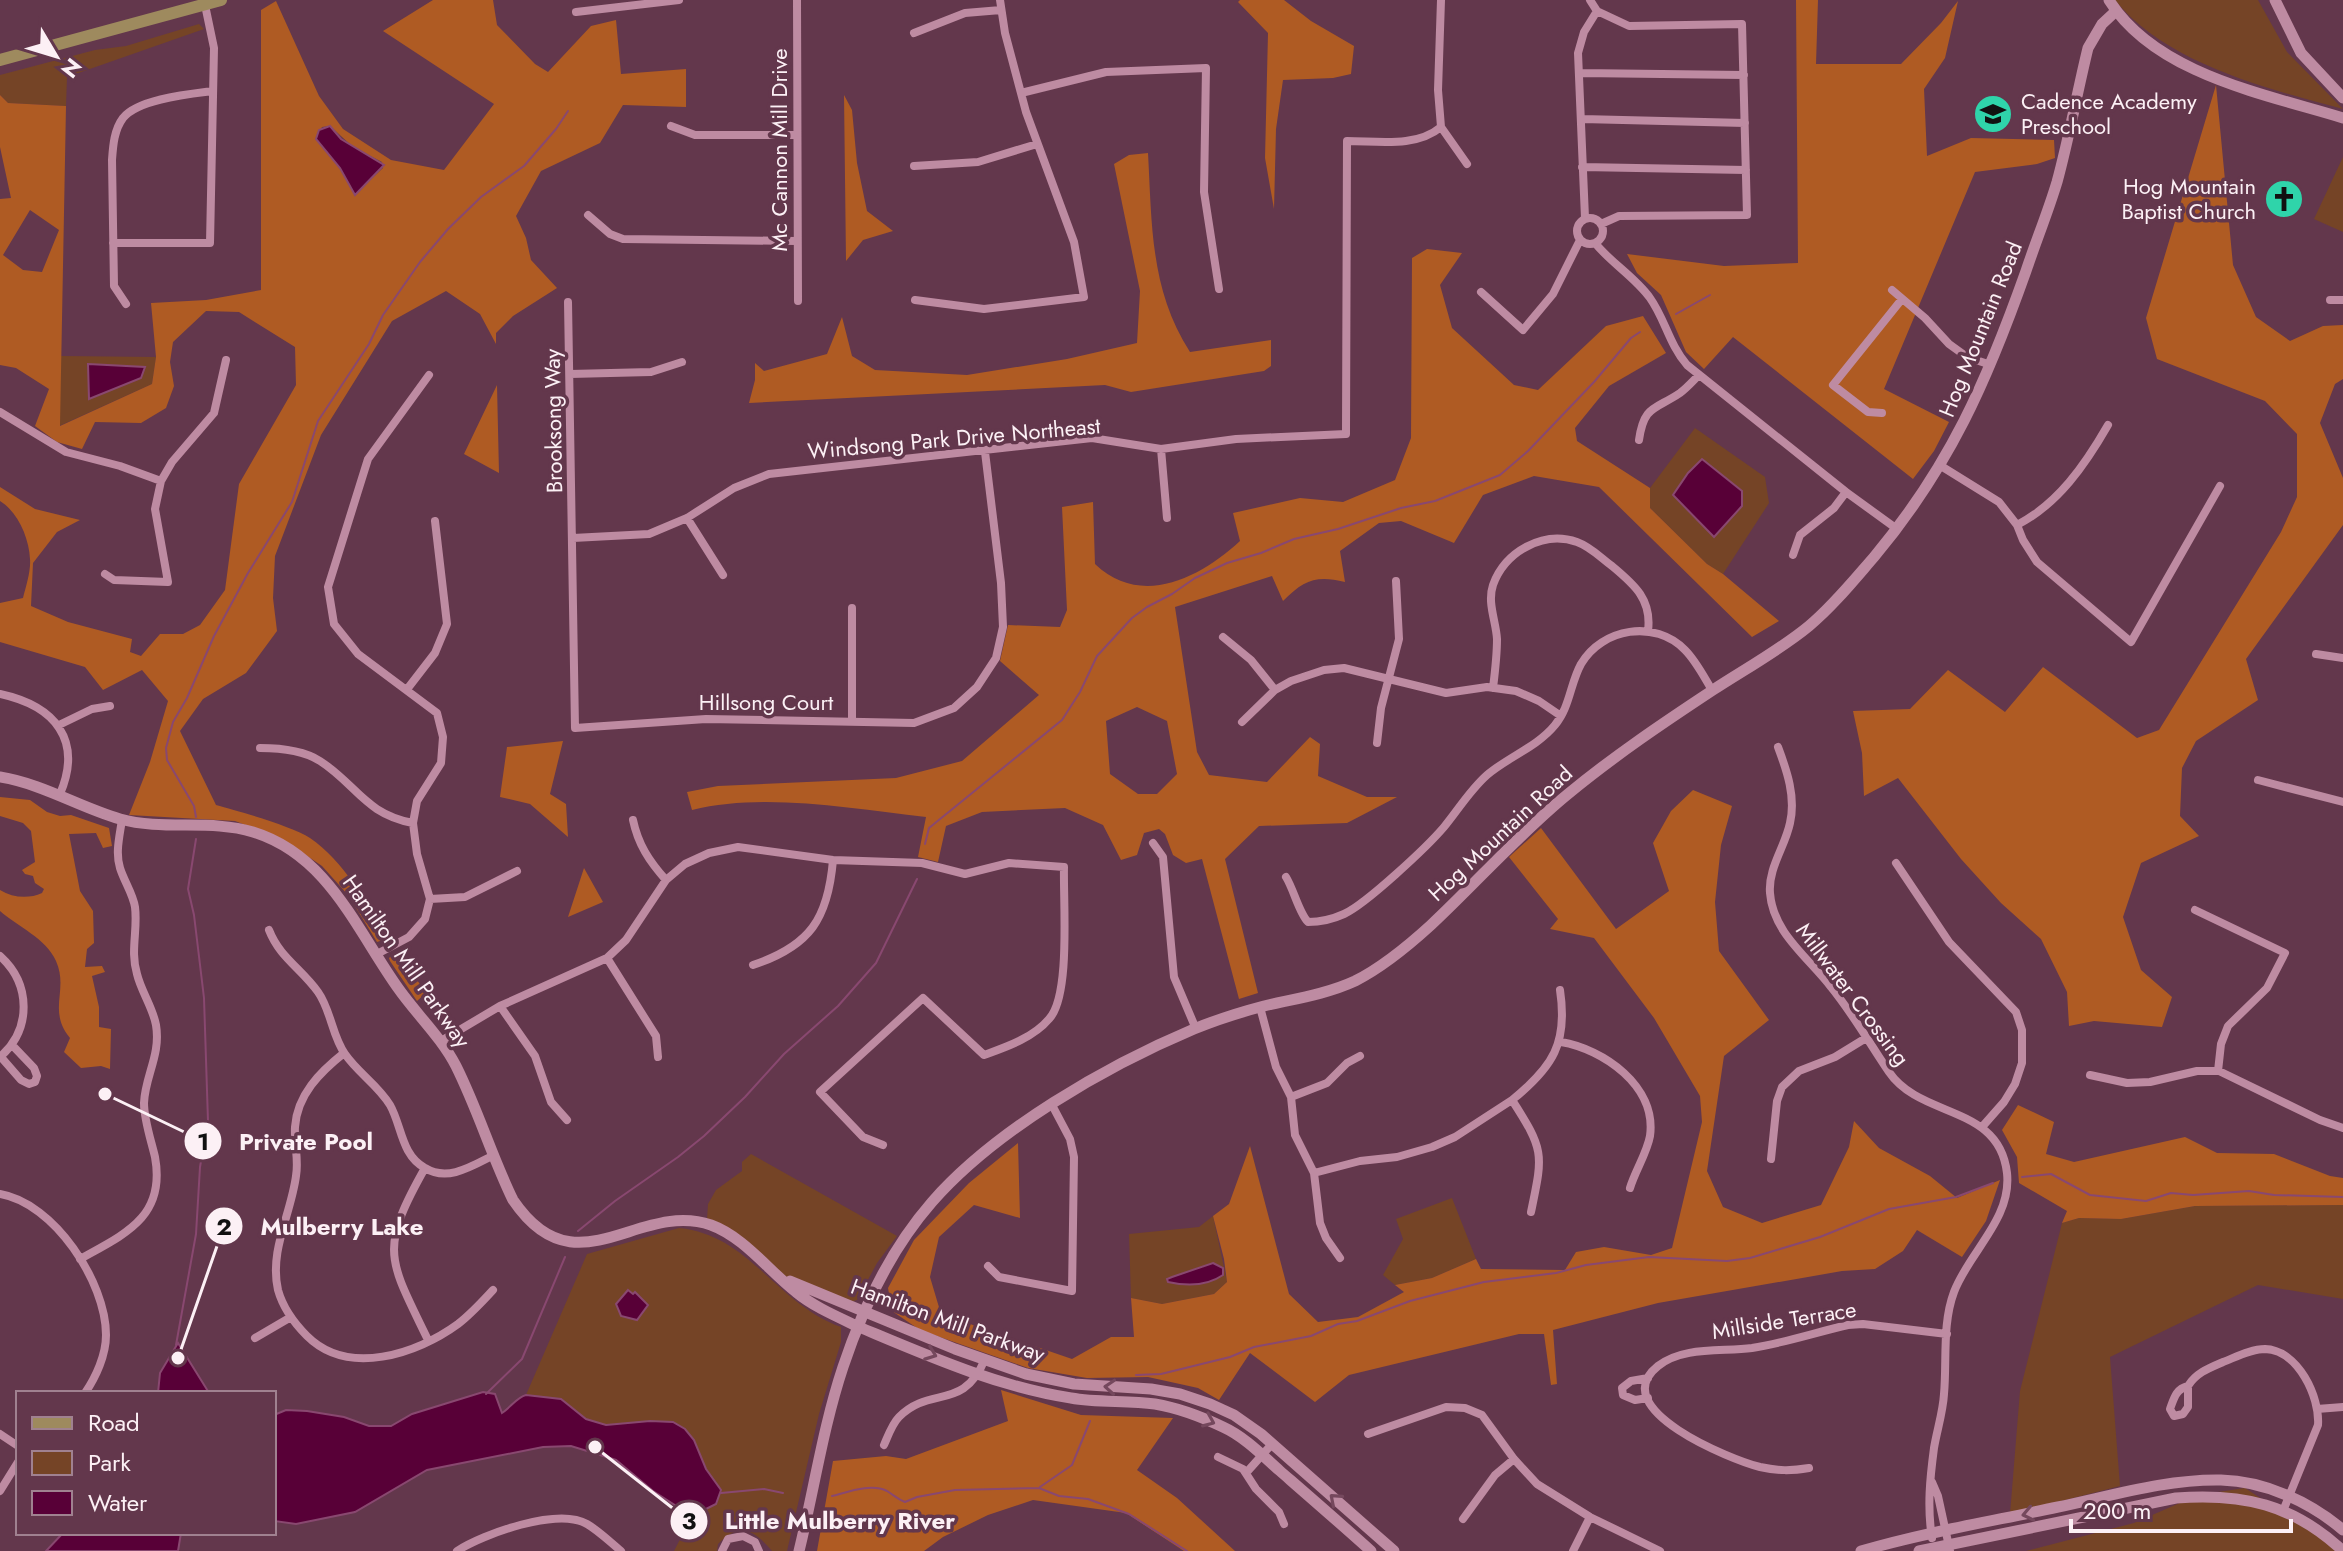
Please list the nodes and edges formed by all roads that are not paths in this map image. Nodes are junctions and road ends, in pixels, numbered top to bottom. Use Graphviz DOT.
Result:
graph roads {
  1 [pos="221,0"];
  2 [pos="679,0"];
  3 [pos="797,0"];
  4 [pos="1441,0"];
  5 [pos="1590,0"];
  6 [pos="2109,0"];
  7 [pos="2275,0"];
  8 [pos="205,5"];
  9 [pos="1001,5"];
  10 [pos="1597,11"];
  11 [pos="2116,11"];
  12 [pos="576,12"];
  13 [pos="914,33"];
  14 [pos="0,60"];
  15 [pos="1580,73"];
  16 [pos="1744,75"];
  17 [pos="213,91"];
  18 [pos="1021,93"];
  19 [pos="2343,98"];
  20 [pos="2343,118"];
  21 [pos="1582,119"];
  22 [pos="1745,123"];
  23 [pos="671,126"];
  24 [pos="1441,127"];
  25 [pos="796,135"];
  26 [pos="1037,144"];
  27 [pos="1467,164"];
  28 [pos="914,166"];
  29 [pos="1582,167"];
  30 [pos="1746,170"];
  31 [pos="588,215"];
  32 [pos="1585,218"];
  33 [pos="1601,224"];
  34 [pos="1580,240"];
  35 [pos="796,241"];
  36 [pos="113,243"];
  37 [pos="1595,243"];
  38 [pos="1219,289"];
  39 [pos="1892,290"];
  40 [pos="1481,292"];
  41 [pos="1902,299"];
  42 [pos="915,300"];
  43 [pos="2330,300"];
  44 [pos="2343,300"];
  45 [pos="798,301"];
  46 [pos="568,302"];
  47 [pos="126,304"];
  48 [pos="226,360"];
  49 [pos="682,362"];
  50 [pos="1991,365"];
  51 [pos="570,374"];
  52 [pos="429,375"];
  53 [pos="1699,375"];
  54 [pos="0,412"];
  55 [pos="1882,413"];
  56 [pos="2108,425"];
  57 [pos="1639,440"];
  58 [pos="1161,449"];
  59 [pos="985,452"];
  60 [pos="1941,466"];
  61 [pos="161,481"];
  62 [pos="2220,486"];
  63 [pos="1846,492"];
  64 [pos="687,518"];
  65 [pos="1167,518"];
  66 [pos="435,521"];
  67 [pos="2017,525"];
  68 [pos="1897,529"];
  69 [pos="573,538"];
  70 [pos="1793,555"];
  71 [pos="105,574"];
  72 [pos="723,575"];
  73 [pos="1396,581"];
  74 [pos="852,608"];
  75 [pos="1648,631"];
  76 [pos="1223,637"];
  77 [pos="2316,654"];
  78 [pos="2343,658"];
  79 [pos="1388,678"];
  80 [pos="408,688"];
  81 [pos="1493,688"];
  82 [pos="1275,690"];
  83 [pos="1712,690"];
  84 [pos="0,694"];
  85 [pos="110,706"];
  86 [pos="1561,716"];
  87 [pos="852,720"];
  88 [pos="1242,722"];
  89 [pos="59,725"];
  90 [pos="575,728"];
  91 [pos="1377,743"];
  92 [pos="1778,747"];
  93 [pos="260,748"];
  94 [pos="0,777"];
  95 [pos="2258,780"];
  96 [pos="60,794"];
  97 [pos="2343,802"];
  98 [pos="122,819"];
  99 [pos="633,820"];
  100 [pos="413,823"];
  101 [pos="1153,843"];
  102 [pos="833,860"];
  103 [pos="1896,863"];
  104 [pos="517,871"];
  105 [pos="1286,877"];
  106 [pos="666,880"];
  107 [pos="430,899"];
  108 [pos="2195,910"];
  109 [pos="269,930"];
  110 [pos="377,954"];
  111 [pos="0,956"];
  112 [pos="607,958"];
  113 [pos="753,965"];
  114 [pos="1560,990"];
  115 [pos="500,1006"];
  116 [pos="1260,1007"];
  117 [pos="1196,1029"];
  118 [pos="1866,1038"];
  119 [pos="441,1041"];
  120 [pos="1561,1042"];
  121 [pos="13,1046"];
  122 [pos="344,1053"];
  123 [pos="1360,1056"];
  124 [pos="0,1057"];
  125 [pos="658,1057"];
  126 [pos="2218,1071"];
  127 [pos="2090,1075"];
  128 [pos="1291,1097"];
  129 [pos="1512,1100"];
  130 [pos="1052,1105"];
  131 [pos="567,1120"];
  132 [pos="1982,1127"];
  133 [pos="2343,1128"];
  134 [pos="883,1145"];
  135 [pos="494,1155"];
  136 [pos="1771,1159"];
  137 [pos="425,1168"];
  138 [pos="1314,1173"];
  139 [pos="1630,1188"];
  140 [pos="0,1194"];
  141 [pos="1531,1212"];
  142 [pos="1340,1258"];
  143 [pos="80,1259"];
  144 [pos="988,1266"];
  145 [pos="775,1273"];
  146 [pos="493,1290"];
  147 [pos="864,1312"];
  148 [pos="291,1317"];
  149 [pos="858,1326"];
  150 [pos="1947,1334"];
  151 [pos="255,1338"];
  152 [pos="428,1340"];
  153 [pos="985,1359"];
  154 [pos="979,1373"];
  155 [pos="1648,1378"];
  156 [pos="2188,1386"];
  157 [pos="86,1391"];
  158 [pos="1648,1398"];
  159 [pos="2343,1407"];
  160 [pos="2317,1409"];
  161 [pos="1368,1434"];
  162 [pos="1272,1444"];
  163 [pos="884,1445"];
  164 [pos="1262,1455"];
  165 [pos="1218,1457"];
  166 [pos="1514,1459"];
  167 [pos="16,1465"];
  168 [pos="1809,1468"];
  169 [pos="1246,1473"];
  170 [pos="1931,1481"];
  171 [pos="0,1491"];
  172 [pos="2289,1497"];
  173 [pos="2283,1511"];
  174 [pos="1590,1517"];
  175 [pos="1463,1519"];
  176 [pos="1284,1524"];
  177 [pos="1946,1530"];
  178 [pos="2343,1530"];
  179 [pos="1931,1533"];
  180 [pos="1949,1548"];
  181 [pos="1934,1549"];
  182 [pos="457,1551"];
  183 [pos="621,1551"];
  184 [pos="722,1551"];
  185 [pos="759,1551"];
  186 [pos="799,1551"];
  187 [pos="1371,1551"];
  188 [pos="1394,1551"];
  189 [pos="1573,1551"];
  190 [pos="1660,1551"];
  191 [pos="1861,1551"];
  192 [pos="1919,1551"];
  193 [pos="2343,1551"];
  1 -- 8 [label="main road"];
  2 -- 12 [label="street"];
  3 -- 25 [label="street, Mc Cannon Mill Drive"];
  4 -- 24 [label="street"];
  5 -- 10 [label="street"];
  6 -- 11 [label="street"];
  7 -- 19 [label="street"];
  8 -- 14 [label="main road"];
  8 -- 17 [label="street"];
  9 -- 13 [label="street"];
  9 -- 18 [label="street"];
  10 -- 15 [label="street"];
  10 -- 16 [label="street"];
  11 -- 20 [label="street"];
  11 -- 50 [label="street, Hog Mountain Road"];
  15 -- 16 [label="street"];
  15 -- 21 [label="street"];
  16 -- 22 [label="street"];
  17 -- 36 [label="street"];
  17 -- 36 [label="street"];
  18 -- 26 [label="street"];
  18 -- 38 [label="street"];
  21 -- 22 [label="street"];
  21 -- 29 [label="street"];
  22 -- 30 [label="street"];
  23 -- 25 [label="street"];
  24 -- 27 [label="street"];
  24 -- 58 [label="street, Windsong Park Drive Northeast"];
  25 -- 35 [label="street, Mc Cannon Mill Drive"];
  26 -- 28 [label="street"];
  26 -- 42 [label="street"];
  29 -- 30 [label="street"];
  29 -- 32 [label="street"];
  30 -- 33 [label="street"];
  31 -- 35 [label="street"];
  32 -- 33 [label="street"];
  32 -- 34 [label="street"];
  33 -- 37 [label="street"];
  34 -- 37 [label="street"];
  34 -- 40 [label="street"];
  35 -- 45 [label="street, Mc Cannon Mill Drive"];
  36 -- 47 [label="street"];
  37 -- 53 [label="street"];
  39 -- 41 [label="street"];
  41 -- 50 [label="street"];
  41 -- 55 [label="street"];
  43 -- 44 [label="street"];
  46 -- 51 [label="street, Brooksong Way"];
  48 -- 61 [label="street"];
  49 -- 51 [label="street"];
  50 -- 60 [label="street, Hog Mountain Road"];
  51 -- 69 [label="street, Brooksong Way"];
  52 -- 80 [label="street"];
  53 -- 57 [label="street"];
  53 -- 63 [label="street"];
  54 -- 61 [label="street"];
  56 -- 67 [label="street"];
  58 -- 59 [label="street, Windsong Park Drive Northeast"];
  58 -- 65 [label="street"];
  59 -- 64 [label="street, Windsong Park Drive Northeast"];
  59 -- 87 [label="street, Hillsong Court"];
  60 -- 67 [label="street"];
  60 -- 68 [label="street, Hog Mountain Road"];
  61 -- 71 [label="street"];
  62 -- 67 [label="street"];
  63 -- 68 [label="street"];
  63 -- 70 [label="street"];
  64 -- 69 [label="street, Windsong Park Drive Northeast"];
  64 -- 72 [label="street"];
  66 -- 80 [label="street"];
  68 -- 83 [label="street, Hog Mountain Road"];
  69 -- 90 [label="street, Brooksong Way"];
  73 -- 79 [label="street"];
  74 -- 87 [label="street"];
  75 -- 81 [label="street"];
  75 -- 83 [label="street"];
  75 -- 86 [label="street"];
  76 -- 82 [label="street"];
  77 -- 78 [label="street"];
  79 -- 81 [label="street"];
  79 -- 82 [label="street"];
  79 -- 91 [label="street"];
  80 -- 100 [label="street"];
  81 -- 86 [label="street"];
  82 -- 88 [label="street"];
  83 -- 116 [label="street, Hog Mountain Road"];
  84 -- 89 [label="street"];
  85 -- 89 [label="street"];
  86 -- 105 [label="street"];
  87 -- 90 [label="street, Hillsong Court"];
  89 -- 96 [label="street"];
  92 -- 118 [label="street, Millwater Crossing"];
  93 -- 100 [label="street"];
  94 -- 96 [label="street, Hamilton Mill Parkway"];
  95 -- 97 [label="street"];
  96 -- 98 [label="street, Hamilton Mill Parkway"];
  98 -- 110 [label="street, Hamilton Mill Parkway"];
  98 -- 143 [label="street"];
  99 -- 106 [label="street"];
  100 -- 107 [label="street"];
  101 -- 117 [label="street"];
  102 -- 106 [label="street"];
  102 -- 113 [label="street"];
  102 -- 134 [label="street"];
  103 -- 132 [label="street"];
  104 -- 107 [label="street"];
  106 -- 112 [label="street"];
  107 -- 110 [label="street"];
  108 -- 126 [label="street"];
  109 -- 122 [label="street"];
  110 -- 119 [label="street, Hamilton Mill Parkway"];
  111 -- 121 [label="street"];
  112 -- 115 [label="street"];
  112 -- 125 [label="street"];
  114 -- 120 [label="street"];
  115 -- 119 [label="street"];
  115 -- 131 [label="street"];
  116 -- 117 [label="street, Hog Mountain Road"];
  116 -- 128 [label="street"];
  117 -- 130 [label="street, Hog Mountain Road"];
  118 -- 132 [label="street, Millwater Crossing"];
  118 -- 136 [label="street"];
  119 -- 135 [label="street, Hamilton Mill Parkway"];
  120 -- 129 [label="street"];
  120 -- 139 [label="street"];
  121 -- 124 [label="street"];
  121 -- 124 [label="street"];
  122 -- 137 [label="street"];
  122 -- 148 [label="street"];
  123 -- 128 [label="street"];
  126 -- 127 [label="street"];
  126 -- 133 [label="street"];
  128 -- 138 [label="street"];
  129 -- 138 [label="street"];
  129 -- 141 [label="street"];
  130 -- 144 [label="street"];
  130 -- 147 [label="street, Hog Mountain Road"];
  132 -- 150 [label="street"];
  135 -- 137 [label="street"];
  135 -- 145 [label="street, Hamilton Mill Parkway"];
  137 -- 152 [label="street"];
  138 -- 142 [label="street"];
  140 -- 143 [label="street"];
  143 -- 157 [label="street"];
  145 -- 147 [label="street, Hamilton Mill Parkway"];
  145 -- 149 [label="street, Hamilton Mill Parkway"];
  146 -- 152 [label="street"];
  147 -- 149 [label="street, Hog Mountain Road"];
  147 -- 153 [label="street, Hamilton Mill Parkway"];
  148 -- 151 [label="street"];
  148 -- 152 [label="street"];
  149 -- 154 [label="street, Hamilton Mill Parkway, one-way"];
  149 -- 186 [label="street, Hog Mountain Road"];
  150 -- 155 [label="street, Millside Terrace"];
  150 -- 170 [label="street"];
  153 -- 154 [label="street"];
  162 -- 153 [label="street, Hamilton Mill Parkway, one-way"];
  154 -- 163 [label="street"];
  154 -- 164 [label="street, Hamilton Mill Parkway, one-way"];
  155 -- 158 [label="street"];
  155 -- 158 [label="street, Millside Terrace"];
  156 -- 160 [label="street"];
  158 -- 168 [label="street"];
  159 -- 160 [label="street"];
  160 -- 172 [label="street"];
  161 -- 166 [label="street"];
  162 -- 164 [label="street"];
  188 -- 162 [label="street, Hamilton Mill Parkway, one-way"];
  164 -- 169 [label="street"];
  164 -- 187 [label="street, Hamilton Mill Parkway"];
  165 -- 169 [label="street"];
  166 -- 174 [label="street"];
  166 -- 175 [label="street"];
  167 -- 171 [label="street"];
  169 -- 176 [label="street"];
  170 -- 177 [label="street"];
  170 -- 179 [label="street"];
  172 -- 173 [label="street"];
  172 -- 177 [label="street, one-way"];
  172 -- 178 [label="street"];
  173 -- 180 [label="street"];
  173 -- 193 [label="street"];
  174 -- 189 [label="street"];
  174 -- 190 [label="street"];
  177 -- 179 [label="street"];
  177 -- 180 [label="street"];
  179 -- 181 [label="street"];
  179 -- 191 [label="street"];
  180 -- 181 [label="street"];
  181 -- 192 [label="street"];
  182 -- 183 [label="street"];
  184 -- 185 [label="street"];
}
